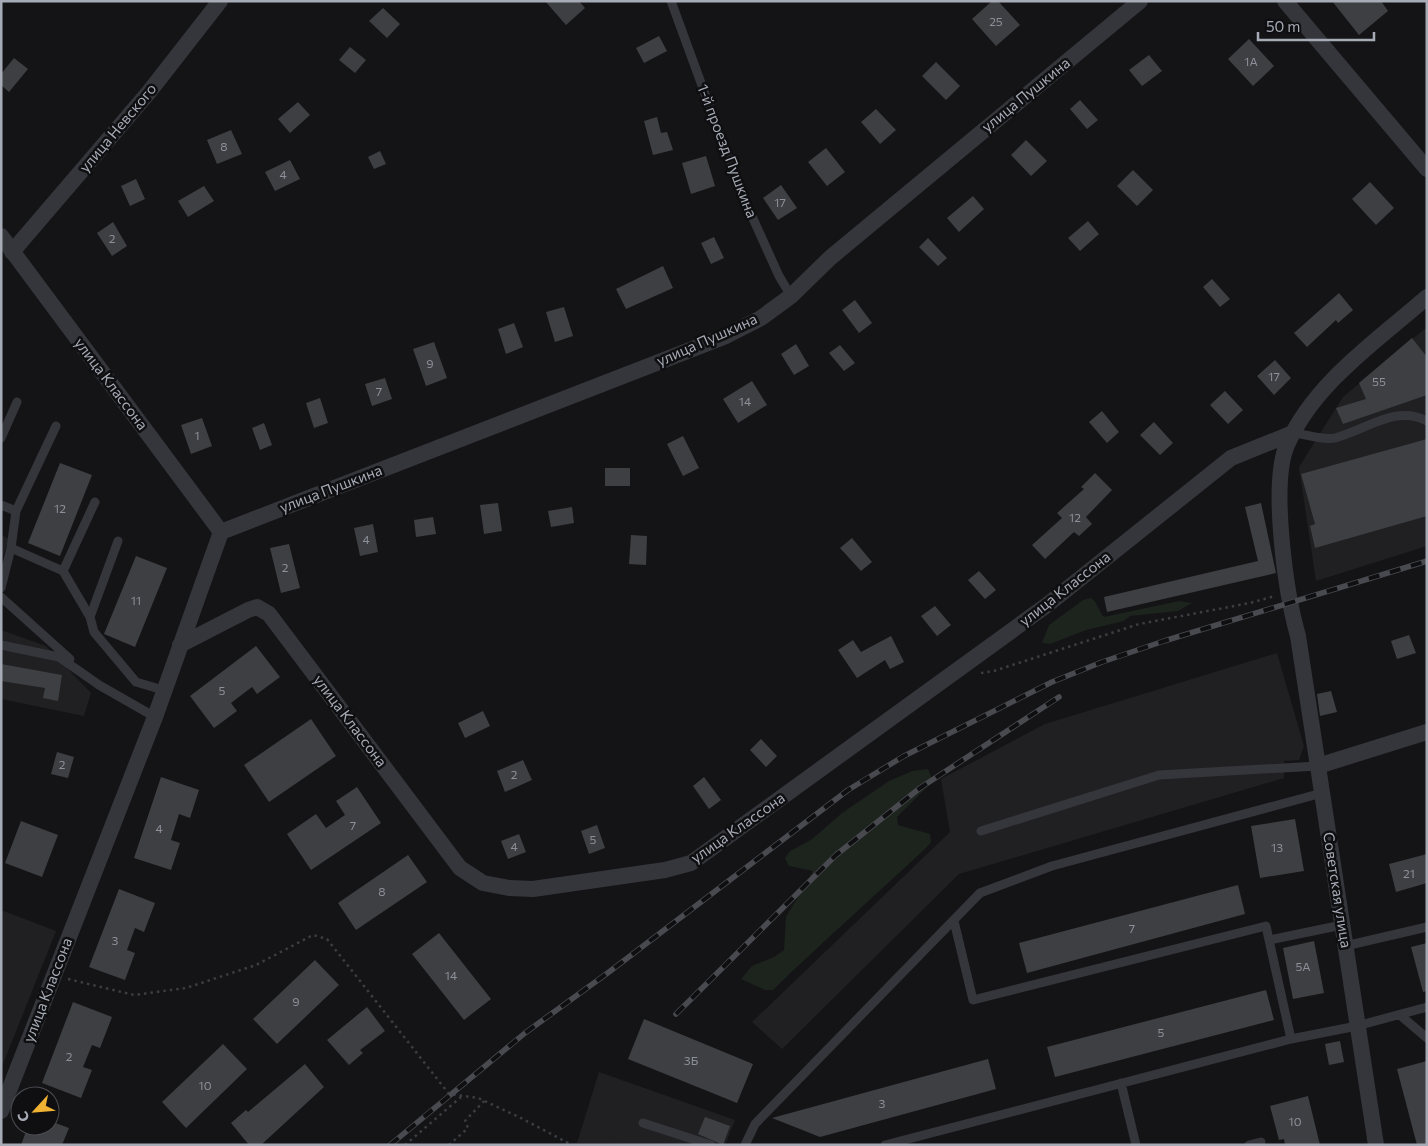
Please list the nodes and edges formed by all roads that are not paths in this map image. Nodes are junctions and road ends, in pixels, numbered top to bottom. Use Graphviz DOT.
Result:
graph roads {
  1 [pos="220,1"];
  2 [pos="671,1"];
  3 [pos="1140,1"];
  4 [pos="1285,1"];
  5 [pos="1427,169"];
  6 [pos="1,236"];
  7 [pos="12,252"];
  8 [pos="791,296"];
  9 [pos="1427,297"];
  10 [pos="17,402"];
  11 [pos="1427,421"];
  12 [pos="56,426"];
  13 [pos="1293,433"];
  14 [pos="1,438"];
  15 [pos="95,502"];
  16 [pos="1,505"];
  17 [pos="16,512"];
  18 [pos="221,532"];
  19 [pos="118,540"];
  20 [pos="11,548"];
  21 [pos="63,571"];
  22 [pos="1,588"];
  23 [pos="1,597"];
  24 [pos="90,617"];
  25 [pos="1,645"];
  26 [pos="180,645"];
  27 [pos="100,685"];
  28 [pos="163,690"];
  29 [pos="155,717"];
  30 [pos="1427,732"];
  31 [pos="1318,766"];
  32 [pos="1322,793"];
  33 [pos="981,831"];
  34 [pos="954,921"];
  35 [pos="1342,925"];
  36 [pos="1427,927"];
  37 [pos="1269,940"];
  38 [pos="1345,946"];
  39 [pos="1427,1007"];
  40 [pos="1400,1014"];
  41 [pos="1357,1026"];
  42 [pos="1427,1038"];
  43 [pos="1291,1039"];
  44 [pos="1121,1084"];
  45 [pos="1,1111"];
  46 [pos="643,1124"];
  47 [pos="1261,1142"];
  48 [pos="711,1145"];
  49 [pos="745,1145"];
  50 [pos="885,1145"];
  51 [pos="1136,1145"];
  52 [pos="1249,1145"];
  53 [pos="1376,1145"];
  1 -- 7 [label="street, улица Невского"];
  2 -- 8 [label="lane, 1-й проезд Пушкина"];
  3 -- 8 [label="street, улица Пушкина"];
  4 -- 5 [label="street"];
  6 -- 7 [label="street, улица Классона"];
  7 -- 18 [label="street, улица Классона"];
  8 -- 18 [label="street, улица Пушкина"];
  9 -- 13 [label="street, Советская улица"];
  10 -- 14 [label="lane"];
  11 -- 13 [label="lane"];
  12 -- 17 [label="lane"];
  13 -- 26 [label="street, улица Классона"];
  13 -- 31 [label="street, Советская улица"];
  15 -- 21 [label="lane"];
  16 -- 17 [label="lane"];
  17 -- 20 [label="lane"];
  18 -- 26 [label="street, улица Классона"];
  19 -- 24 [label="lane"];
  20 -- 21 [label="lane"];
  20 -- 22 [label="lane"];
  21 -- 24 [label="lane"];
  23 -- 27 [label="lane"];
  24 -- 28 [label="lane"];
  25 -- 27 [label="lane"];
  26 -- 28 [label="street, улица Классона"];
  27 -- 29 [label="lane"];
  28 -- 29 [label="street, улица Классона"];
  29 -- 45 [label="street, улица Классона"];
  30 -- 31 [label="street"];
  31 -- 32 [label="street, Советская улица"];
  31 -- 33 [label="lane"];
  32 -- 34 [label="lane"];
  32 -- 35 [label="street, Советская улица"];
  34 -- 37 [label="lane"];
  34 -- 49 [label="lane"];
  35 -- 37 [label="lane"];
  35 -- 38 [label="street, Советская улица"];
  36 -- 38 [label="lane"];
  37 -- 43 [label="lane"];
  38 -- 41 [label="street, Советская улица"];
  39 -- 40 [label="lane"];
  40 -- 41 [label="lane"];
  40 -- 42 [label="lane"];
  41 -- 43 [label="lane"];
  41 -- 53 [label="street, Советская улица"];
  43 -- 44 [label="lane"];
  44 -- 50 [label="lane"];
  44 -- 51 [label="lane"];
  46 -- 48 [label="lane"];
  47 -- 52 [label="lane"];
}
